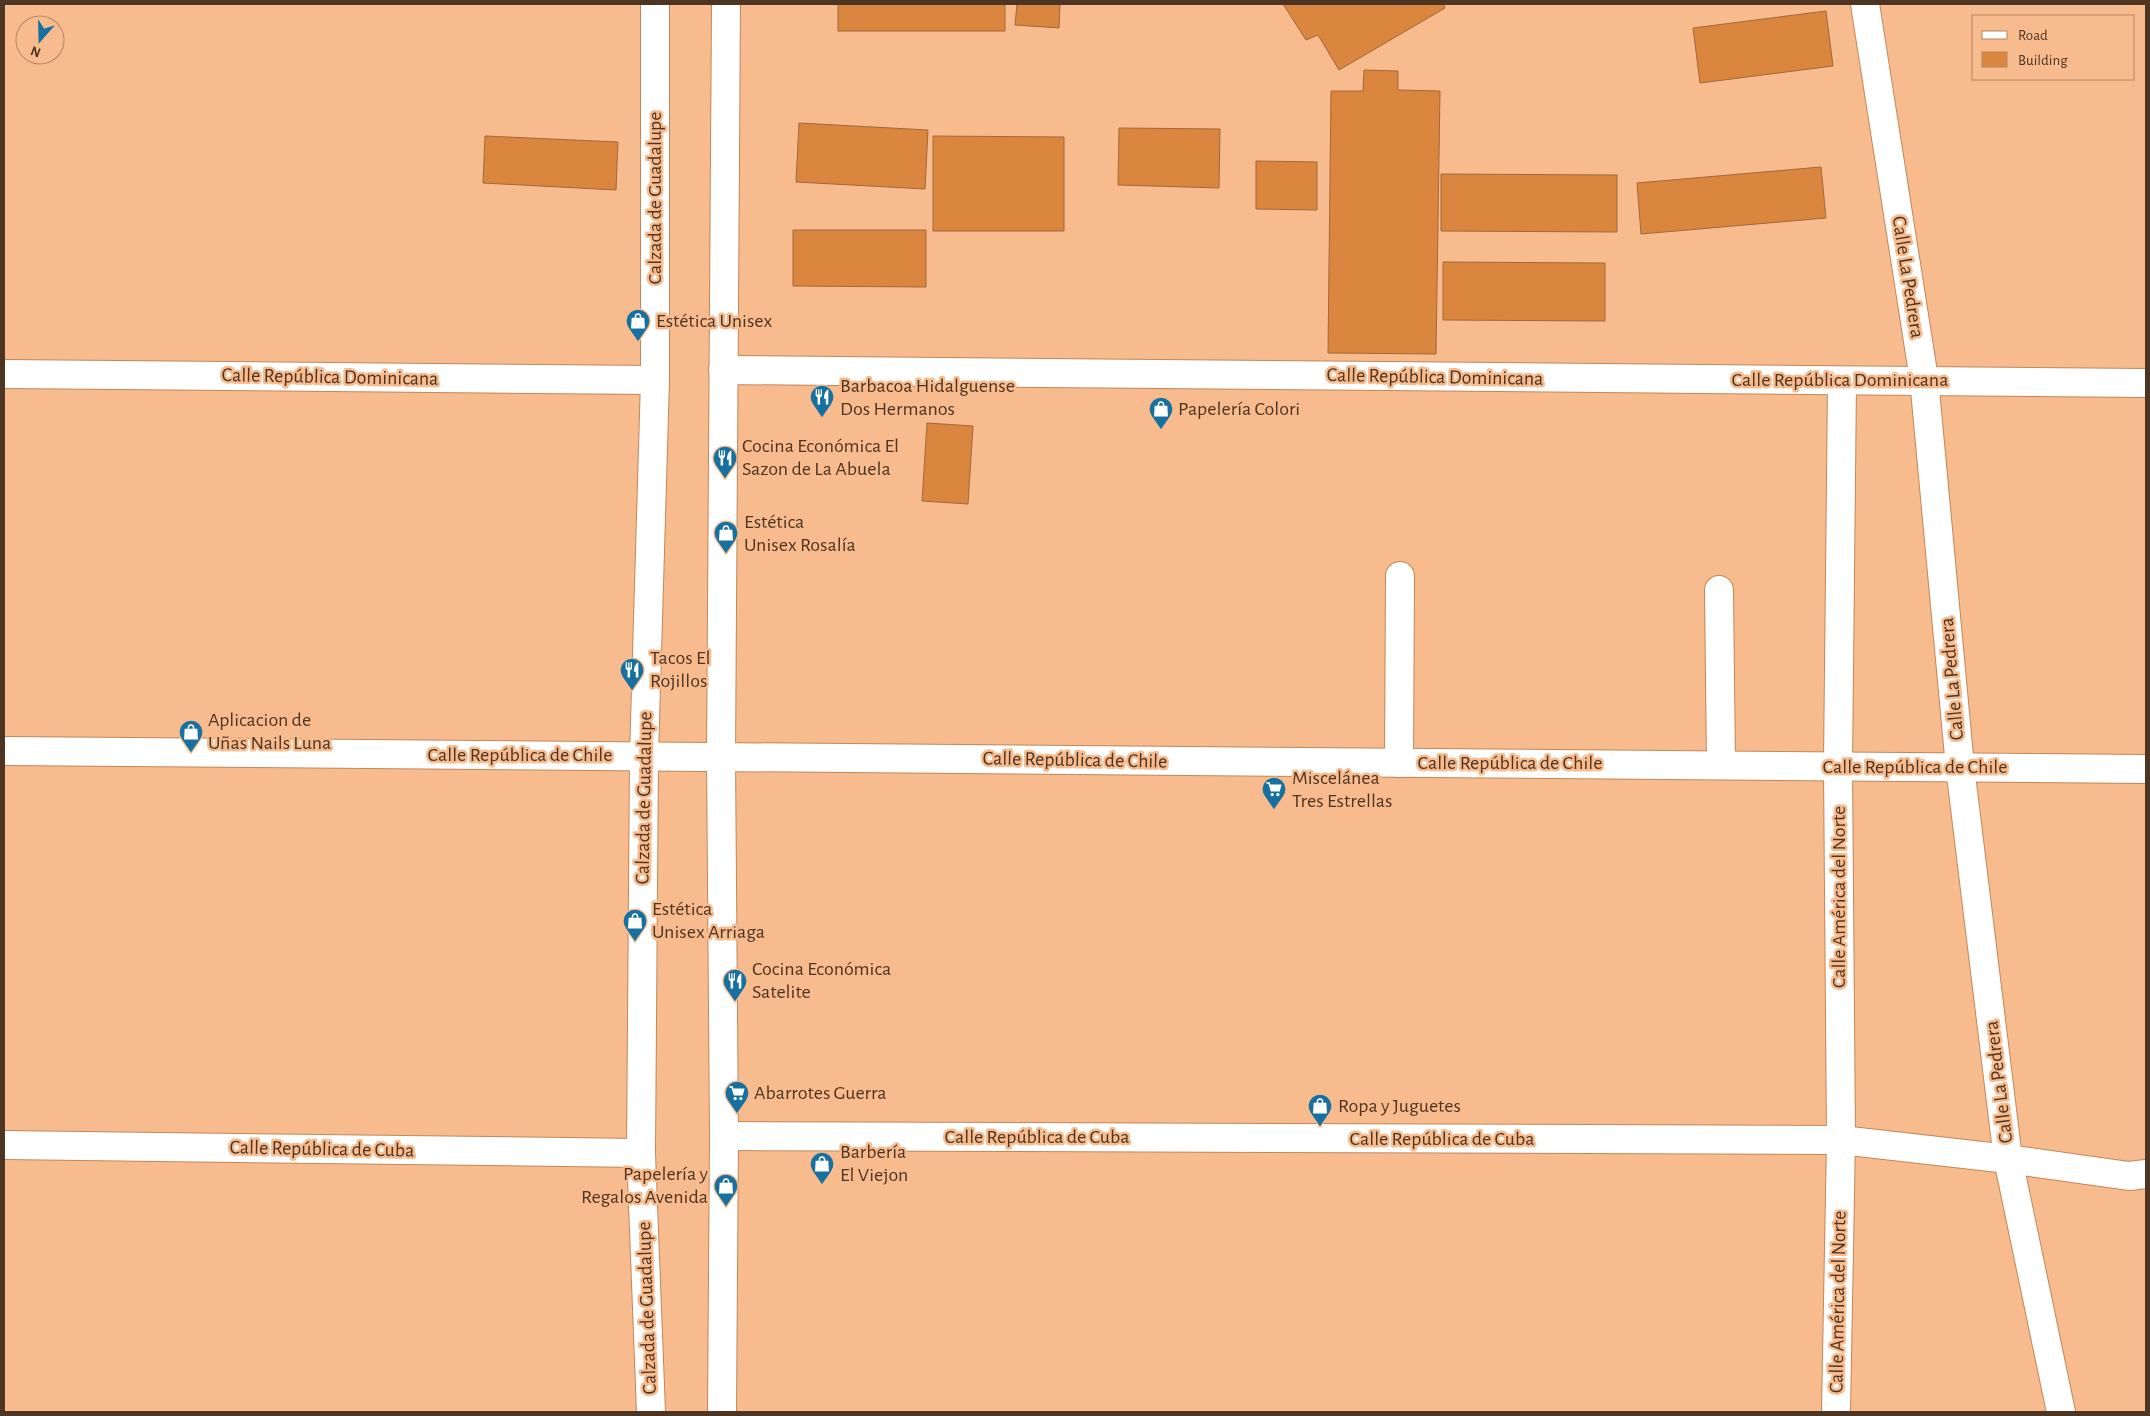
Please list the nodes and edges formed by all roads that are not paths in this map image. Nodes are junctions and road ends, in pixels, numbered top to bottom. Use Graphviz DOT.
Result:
graph roads {
  1 [pos="655,4"];
  2 [pos="726,4"];
  3 [pos="1865,4"];
  4 [pos="723,370"];
  5 [pos="4,374"];
  6 [pos="1924,379"];
  7 [pos="656,380"];
  8 [pos="1842,381"];
  9 [pos="2146,383"];
  10 [pos="1400,576"];
  11 [pos="1719,590"];
  12 [pos="4,751"];
  13 [pos="644,756"];
  14 [pos="721,757"];
  15 [pos="1399,762"];
  16 [pos="1721,765"];
  17 [pos="1838,766"];
  18 [pos="1960,767"];
  19 [pos="2146,769"];
  20 [pos="724,1136"];
  21 [pos="1841,1140"];
  22 [pos="4,1145"];
  23 [pos="641,1152"];
  24 [pos="2008,1159"];
  25 [pos="2146,1174"];
  26 [pos="651,1412"];
  27 [pos="722,1412"];
  28 [pos="1836,1412"];
  29 [pos="2061,1412"];
  1 -- 7 [label="street, Calzada de Guadalupe"];
  2 -- 4 [label="street"];
  3 -- 6 [label="street, Calle La Pedrera"];
  4 -- 8 [label="street, Calle República Dominicana"];
  4 -- 14 [label="street"];
  5 -- 7 [label="street, Calle República Dominicana"];
  6 -- 8 [label="street, Calle República Dominicana"];
  6 -- 9 [label="street, Calle República Dominicana"];
  6 -- 18 [label="street, Calle La Pedrera"];
  7 -- 13 [label="street, Calzada de Guadalupe"];
  8 -- 17 [label="street, Calle América del Norte"];
  10 -- 15 [label="street"];
  11 -- 16 [label="street"];
  12 -- 13 [label="street, Calle República de Chile"];
  13 -- 14 [label="street, Calle República de Chile"];
  13 -- 23 [label="street, Calzada de Guadalupe"];
  14 -- 15 [label="street, Calle República de Chile"];
  14 -- 20 [label="street"];
  15 -- 16 [label="street, Calle República de Chile"];
  16 -- 17 [label="street, Calle República de Chile"];
  17 -- 18 [label="street, Calle República de Chile"];
  17 -- 21 [label="street, Calle América del Norte"];
  18 -- 19 [label="street, Calle República de Chile"];
  18 -- 24 [label="street, Calle La Pedrera"];
  20 -- 21 [label="street, Calle República de Cuba"];
  20 -- 27 [label="street"];
  21 -- 24 [label="street, Calle República de Cuba"];
  21 -- 28 [label="street, Calle América del Norte"];
  22 -- 23 [label="street, Calle República de Cuba"];
  23 -- 26 [label="street, Calzada de Guadalupe"];
  24 -- 25 [label="street, Calle República de Cuba"];
  24 -- 29 [label="street, Calle La Pedrera"];
}
